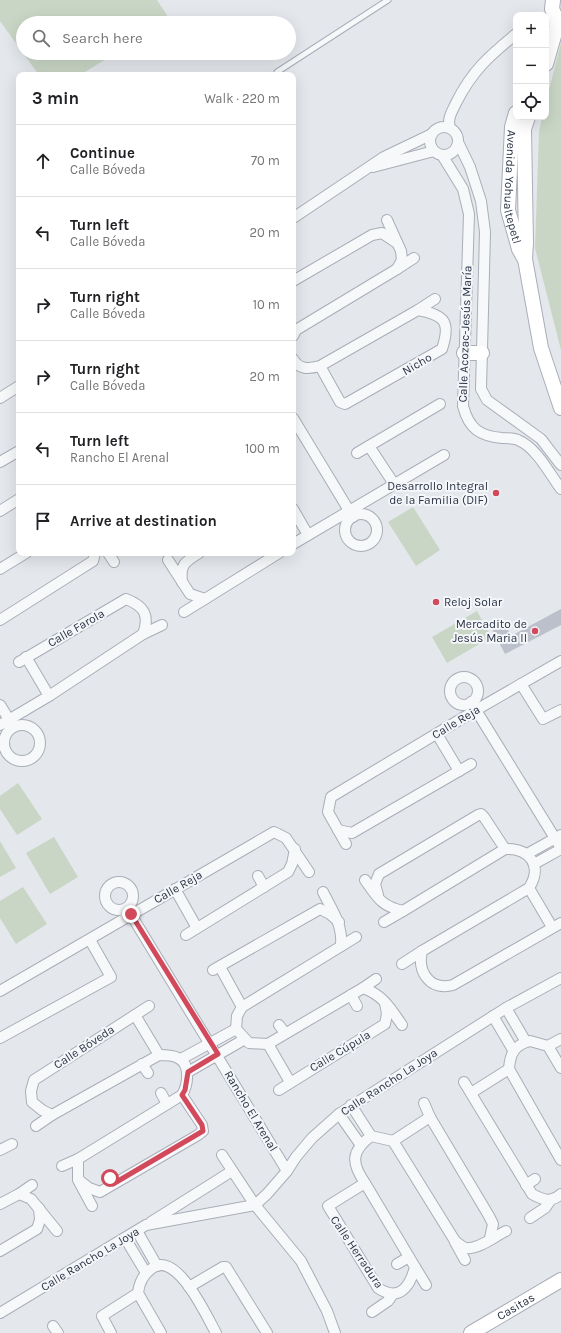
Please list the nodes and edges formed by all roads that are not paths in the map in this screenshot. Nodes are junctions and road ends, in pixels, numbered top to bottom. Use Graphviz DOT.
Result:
graph roads {
  1 [pos="388,0"];
  2 [pos="551,14"];
  3 [pos="513,36"];
  4 [pos="548,48"];
  5 [pos="296,60"];
  6 [pos="296,60"];
  7 [pos="277,72"];
  8 [pos="521,124"];
  9 [pos="450,128"];
  10 [pos="432,134"];
  11 [pos="458,142"];
  12 [pos="438,153"];
  13 [pos="369,168"];
  14 [pos="296,216"];
  15 [pos="387,220"];
  16 [pos="398,244"];
  17 [pos="414,258"];
  18 [pos="397,269"];
  19 [pos="296,279"];
  20 [pos="435,299"];
  21 [pos="418,310"];
  22 [pos="296,329"];
  23 [pos="464,353"];
  24 [pos="482,353"];
  25 [pos="296,363"];
  26 [pos="320,366"];
  27 [pos="16,388"];
  28 [pos="0,398"];
  29 [pos="440,404"];
  30 [pos="561,408"];
  31 [pos="296,423"];
  32 [pos="369,446"];
  33 [pos="16,453"];
  34 [pos="357,453"];
  35 [pos="444,455"];
  36 [pos="0,462"];
  37 [pos="561,465"];
  38 [pos="394,484"];
  39 [pos="561,489"];
  40 [pos="16,501"];
  41 [pos="0,511"];
  42 [pos="296,514"];
  43 [pos="351,514"];
  44 [pos="308,535"];
  45 [pos="296,542"];
  46 [pos="21,556"];
  47 [pos="94,556"];
  48 [pos="194,556"];
  49 [pos="274,556"];
  50 [pos="168,560"];
  51 [pos="0,569"];
  52 [pos="182,584"];
  53 [pos="205,598"];
  54 [pos="184,612"];
  55 [pos="1,616"];
  56 [pos="162,625"];
  57 [pos="143,634"];
  58 [pos="561,661"];
  59 [pos="521,684"];
  60 [pos="49,696"];
  61 [pos="0,705"];
  62 [pos="474,706"];
  63 [pos="561,710"];
  64 [pos="8,724"];
  65 [pos="437,734"];
  66 [pos="471,764"];
  67 [pos="459,770"];
  68 [pos="338,830"];
  69 [pos="558,837"];
  70 [pos="346,844"];
  71 [pos="505,849"];
  72 [pos="561,849"];
  73 [pos="295,850"];
  74 [pos="530,859"];
  75 [pos="309,872"];
  76 [pos="258,876"];
  77 [pos="366,880"];
  78 [pos="264,886"];
  79 [pos="529,888"];
  80 [pos="175,889"];
  81 [pos="323,892"];
  82 [pos="378,899"];
  83 [pos="129,911"];
  84 [pos="403,911"];
  85 [pos="339,922"];
  86 [pos="384,922"];
  87 [pos="556,925"];
  88 [pos="197,928"];
  89 [pos="186,934"];
  90 [pos="356,937"];
  91 [pos="90,940"];
  92 [pos="341,946"];
  93 [pos="422,951"];
  94 [pos="402,964"];
  95 [pos="561,978"];
  96 [pos="376,979"];
  97 [pos="363,988"];
  98 [pos="0,991"];
  99 [pos="351,995"];
  100 [pos="385,1001"];
  101 [pos="149,1006"];
  102 [pos="356,1006"];
  103 [pos="242,1007"];
  104 [pos="506,1008"];
  105 [pos="135,1015"];
  106 [pos="493,1016"];
  107 [pos="402,1025"];
  108 [pos="241,1034"];
  109 [pos="0,1038"];
  110 [pos="561,1039"];
  111 [pos="526,1042"];
  112 [pos="211,1043"];
  113 [pos="268,1044"];
  114 [pos="548,1046"];
  115 [pos="513,1050"];
  116 [pos="218,1054"];
  117 [pos="159,1055"];
  118 [pos="181,1059"];
  119 [pos="561,1068"];
  120 [pos="509,1069"];
  121 [pos="188,1072"];
  122 [pos="290,1082"];
  123 [pos="464,1082"];
  124 [pos="279,1090"];
  125 [pos="161,1093"];
  126 [pos="471,1093"];
  127 [pos="182,1095"];
  128 [pos="424,1103"];
  129 [pos="167,1104"];
  130 [pos="352,1105"];
  131 [pos="340,1114"];
  132 [pos="52,1115"];
  133 [pos="430,1117"];
  134 [pos="36,1126"];
  135 [pos="371,1136"];
  136 [pos="393,1141"];
  137 [pos="12,1144"];
  138 [pos="360,1144"];
  139 [pos="0,1150"];
  140 [pos="222,1155"];
  141 [pos="78,1159"];
  142 [pos="559,1163"];
  143 [pos="62,1166"];
  144 [pos="232,1171"];
  145 [pos="287,1171"];
  146 [pos="535,1179"];
  147 [pos="78,1180"];
  148 [pos="365,1182"];
  149 [pos="32,1185"];
  150 [pos="526,1185"];
  151 [pos="18,1194"];
  152 [pos="561,1194"];
  153 [pos="550,1200"];
  154 [pos="5,1205"];
  155 [pos="255,1205"];
  156 [pos="92,1206"];
  157 [pos="39,1208"];
  158 [pos="530,1218"];
  159 [pos="142,1228"];
  160 [pos="57,1231"];
  161 [pos="506,1231"];
  162 [pos="125,1238"];
  163 [pos="490,1238"];
  164 [pos="455,1241"];
  165 [pos="0,1251"];
  166 [pos="409,1257"];
  167 [pos="465,1260"];
  168 [pos="397,1264"];
  169 [pos="157,1266"];
  170 [pos="415,1267"];
  171 [pos="146,1273"];
  172 [pos="561,1280"];
  173 [pos="426,1286"];
  174 [pos="189,1287"];
  175 [pos="138,1293"];
  176 [pos="393,1294"];
  177 [pos="0,1312"];
  178 [pos="372,1312"];
  179 [pos="112,1333"];
  180 [pos="161,1333"];
  181 [pos="216,1333"];
  182 [pos="267,1333"];
  183 [pos="335,1333"];
  184 [pos="471,1333"];
  1 -- 5 [label="lane"];
  2 -- 4 [label="main road"];
  3 -- 9 [label="street"];
  6 -- 7 [label="lane"];
  8 -- 30 [label="main road, Avenida Yohualtepetl"];
  9 -- 10 [label="street"];
  9 -- 11 [label="street"];
  10 -- 12 [label="street"];
  10 -- 13 [label="street"];
  11 -- 12 [label="street"];
  11 -- 24 [label="street, Calle Acozac-Jesús María"];
  12 -- 13 [label="street"];
  12 -- 23 [label="street, Calle Acozac-Jesús María"];
  13 -- 14 [label="street"];
  15 -- 16 [label="street"];
  16 -- 18 [label="street"];
  16 -- 19 [label="street"];
  17 -- 18 [label="street"];
  18 -- 22 [label="street"];
  20 -- 21 [label="street"];
  21 -- 26 [label="street"];
  21 -- 26 [label="street, Nicho"];
  23 -- 24 [label="main road"];
  23 -- 39 [label="street, Calle Acozac-Jesús María"];
  24 -- 37 [label="street, Calle Acozac-Jesús María"];
  25 -- 26 [label="street"];
  27 -- 28 [label="street"];
  29 -- 32 [label="street"];
  31 -- 43 [label="street"];
  32 -- 34 [label="street"];
  32 -- 38 [label="street"];
  33 -- 36 [label="street"];
  35 -- 38 [label="street"];
  38 -- 43 [label="street"];
  40 -- 41 [label="street"];
  42 -- 44 [label="street"];
  43 -- 44 [label="street"];
  44 -- 45 [label="street"];
  46 -- 51 [label="street"];
  47 -- 55 [label="street"];
  48 -- 52 [label="street"];
  49 -- 53 [label="street"];
  50 -- 52 [label="street"];
  52 -- 53 [label="street"];
  53 -- 54 [label="street"];
  56 -- 57 [label="street"];
  57 -- 60 [label="street"];
  57 -- 60 [label="street, Calle Farola"];
  58 -- 59 [label="street, Calle Reja"];
  59 -- 62 [label="street, Calle Reja"];
  59 -- 63 [label="street"];
  60 -- 64 [label="street"];
  61 -- 64 [label="street"];
  62 -- 65 [label="street, Calle Reja"];
  62 -- 69 [label="street"];
  65 -- 67 [label="street"];
  65 -- 68 [label="street, Calle Reja"];
  66 -- 67 [label="street"];
  67 -- 68 [label="street"];
  68 -- 70 [label="street"];
  69 -- 72 [label="street"];
  69 -- 74 [label="street"];
  71 -- 74 [label="street"];
  71 -- 82 [label="street"];
  71 -- 84 [label="street"];
  72 -- 74 [label="street"];
  73 -- 75 [label="street"];
  73 -- 78 [label="street"];
  73 -- 80 [label="street, Calle Reja"];
  74 -- 79 [label="street"];
  76 -- 78 [label="street"];
  77 -- 82 [label="street"];
  78 -- 88 [label="street"];
  79 -- 87 [label="street"];
  79 -- 93 [label="street"];
  80 -- 83 [label="street, Calle Reja"];
  80 -- 88 [label="street"];
  81 -- 85 [label="street"];
  82 -- 84 [label="street"];
  83 -- 91 [label="street, Calle Reja"];
  83 -- 112 [label="street, Rancho El Arenal"];
  84 -- 86 [label="street"];
  85 -- 92 [label="street"];
  85 -- 103 [label="street"];
  87 -- 93 [label="street"];
  88 -- 89 [label="street"];
  90 -- 92 [label="street"];
  91 -- 98 [label="street, Calle Reja"];
  91 -- 109 [label="street"];
  92 -- 103 [label="street"];
  93 -- 94 [label="street"];
  95 -- 104 [label="street, Calle Rancho La Joya"];
  96 -- 97 [label="street"];
  97 -- 99 [label="street"];
  97 -- 100 [label="street"];
  99 -- 102 [label="street"];
  99 -- 113 [label="street"];
  100 -- 107 [label="street"];
  100 -- 122 [label="street, Calle Cúpula"];
  101 -- 105 [label="street"];
  103 -- 108 [label="street"];
  104 -- 106 [label="street, Calle Rancho La Joya"];
  104 -- 111 [label="street"];
  105 -- 117 [label="street"];
  105 -- 132 [label="street, Calle Bóveda"];
  106 -- 115 [label="street"];
  106 -- 130 [label="street, Calle Rancho La Joya"];
  108 -- 112 [label="street"];
  108 -- 113 [label="street"];
  108 -- 116 [label="street"];
  110 -- 114 [label="street"];
  111 -- 114 [label="street"];
  111 -- 115 [label="street"];
  112 -- 116 [label="street, Rancho El Arenal"];
  112 -- 118 [label="street"];
  113 -- 122 [label="street"];
  114 -- 119 [label="street"];
  115 -- 120 [label="street"];
  116 -- 121 [label="street"];
  116 -- 145 [label="street, Rancho El Arenal"];
  117 -- 118 [label="street"];
  117 -- 132 [label="street"];
  118 -- 121 [label="street"];
  120 -- 126 [label="street"];
  120 -- 142 [label="street"];
  121 -- 127 [label="street"];
  122 -- 124 [label="street, Calle Cúpula"];
  123 -- 126 [label="street"];
  125 -- 129 [label="street"];
  126 -- 150 [label="street"];
  127 -- 129 [label="street"];
  127 -- 147 [label="street"];
  128 -- 133 [label="street"];
  129 -- 141 [label="street"];
  130 -- 131 [label="street, Calle Rancho La Joya"];
  130 -- 135 [label="street"];
  131 -- 138 [label="street"];
  131 -- 145 [label="street, Calle Rancho La Joya"];
  132 -- 134 [label="street"];
  133 -- 136 [label="street"];
  133 -- 163 [label="street"];
  135 -- 136 [label="street"];
  135 -- 138 [label="street"];
  136 -- 164 [label="street"];
  137 -- 139 [label="street"];
  138 -- 148 [label="street"];
  140 -- 144 [label="street"];
  141 -- 143 [label="street"];
  141 -- 147 [label="street"];
  144 -- 155 [label="street"];
  144 -- 159 [label="street"];
  145 -- 155 [label="street, Calle Rancho La Joya"];
  146 -- 150 [label="street"];
  147 -- 156 [label="street"];
  148 -- 166 [label="street"];
  148 -- 176 [label="street, Calle Herradura"];
  149 -- 151 [label="street"];
  150 -- 153 [label="street"];
  151 -- 154 [label="street"];
  151 -- 157 [label="street"];
  152 -- 153 [label="street"];
  153 -- 158 [label="street"];
  155 -- 159 [label="street, Calle Rancho La Joya"];
  155 -- 183 [label="street"];
  157 -- 160 [label="street"];
  157 -- 165 [label="street"];
  159 -- 162 [label="street, Calle Rancho La Joya"];
  159 -- 169 [label="street"];
  161 -- 163 [label="street"];
  162 -- 171 [label="street"];
  162 -- 177 [label="street, Calle Rancho La Joya"];
  163 -- 164 [label="street"];
  164 -- 167 [label="street"];
  166 -- 168 [label="street"];
  166 -- 170 [label="street"];
  169 -- 171 [label="street"];
  169 -- 174 [label="street"];
  170 -- 173 [label="street"];
  170 -- 176 [label="street, Calle Herradura"];
  171 -- 175 [label="street"];
  172 -- 184 [label="main road, Casitas"];
  174 -- 181 [label="street"];
  174 -- 182 [label="street"];
  175 -- 179 [label="street"];
  175 -- 180 [label="street"];
  176 -- 178 [label="street"];
}
